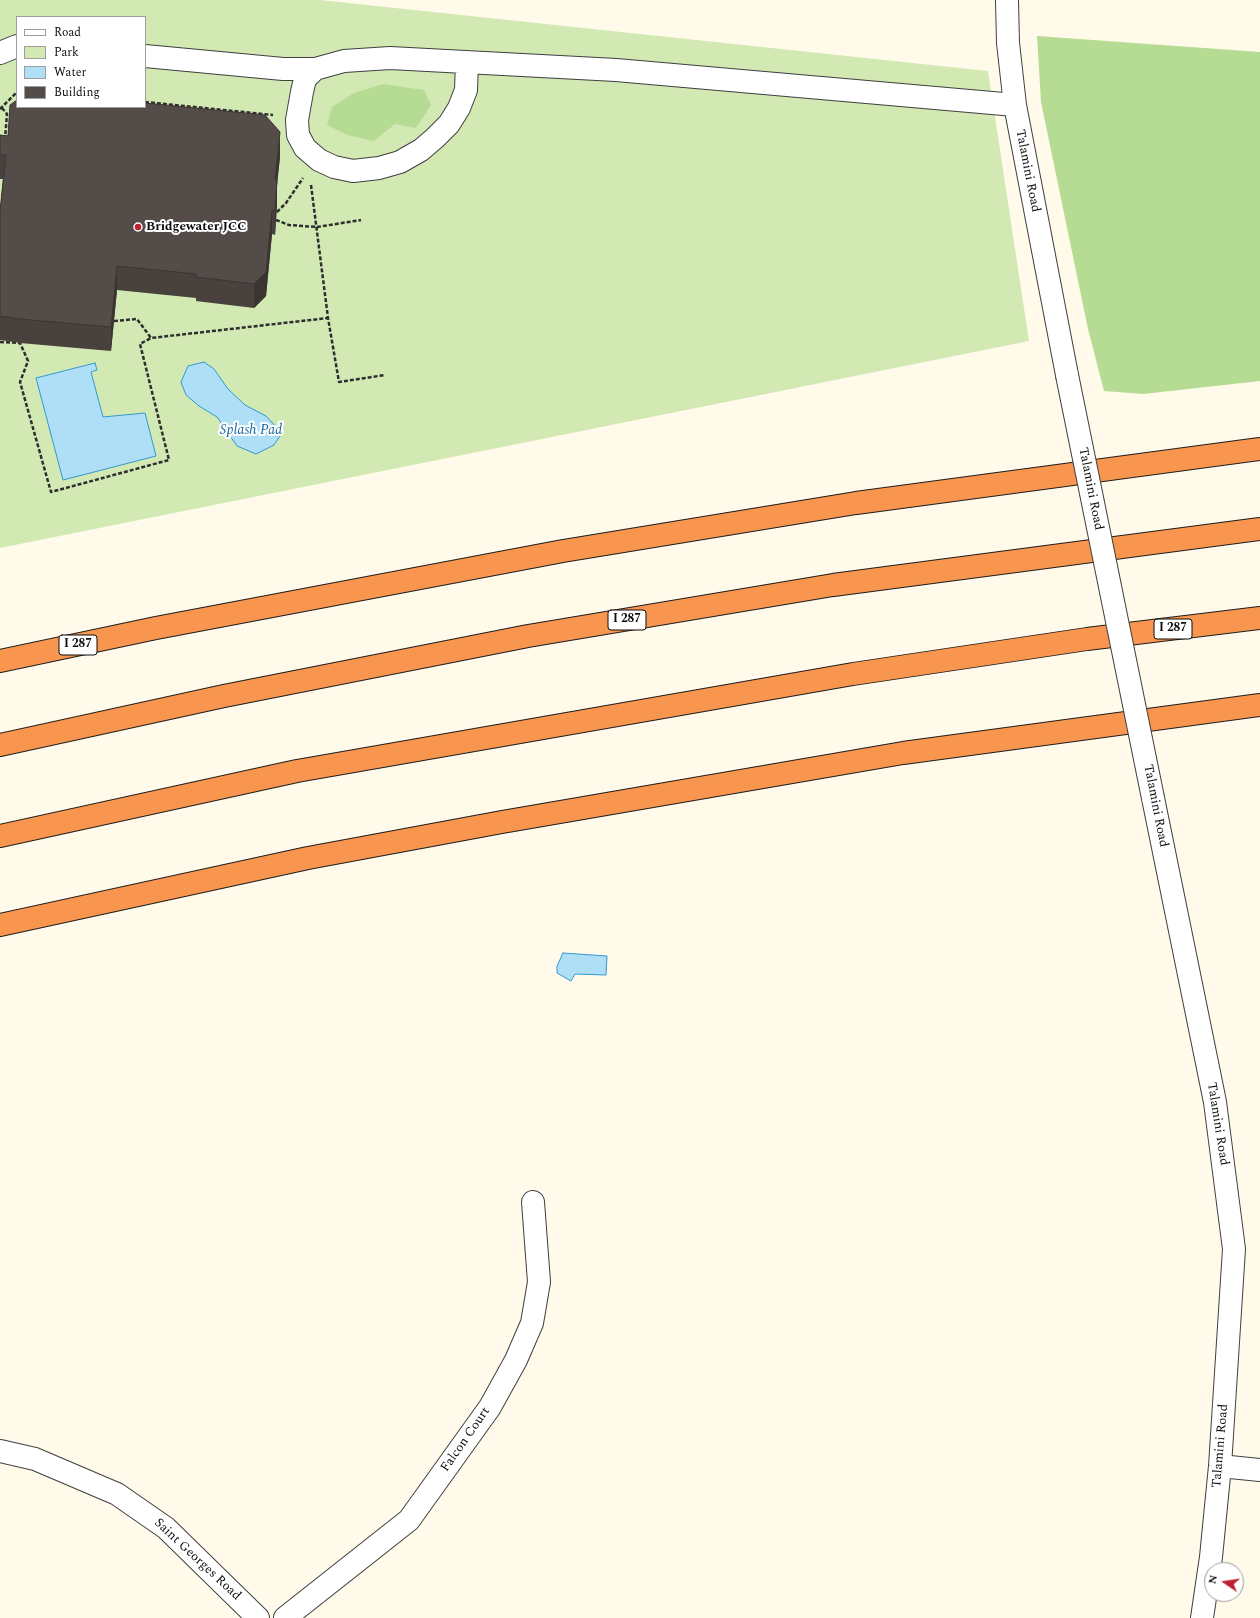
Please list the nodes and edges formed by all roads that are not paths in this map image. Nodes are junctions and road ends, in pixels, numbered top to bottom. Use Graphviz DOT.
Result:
graph roads {
  1 [pos="1007,0"];
  2 [pos="16,46"];
  3 [pos="0,53"];
  4 [pos="146,56"];
  5 [pos="467,62"];
  6 [pos="314,69"];
  7 [pos="1015,105"];
  8 [pos="1260,449"];
  9 [pos="1260,529"];
  10 [pos="1260,618"];
  11 [pos="0,661"];
  12 [pos="1260,705"];
  13 [pos="0,745"];
  14 [pos="0,836"];
  15 [pos="0,925"];
  16 [pos="533,1202"];
  17 [pos="0,1451"];
  18 [pos="1220,1466"];
  19 [pos="1260,1470"];
  20 [pos="258,1618"];
  21 [pos="285,1618"];
  22 [pos="1202,1618"];
  1 -- 7 [label="street, Talamini Road"];
  2 -- 3 [label="street"];
  4 -- 6 [label="street"];
  5 -- 6 [label="street"];
  5 -- 6 [label="street"];
  5 -- 7 [label="street"];
  7 -- 18 [label="street, Talamini Road, bridge"];
  8 -- 11 [label="highway, I 287"];
  9 -- 13 [label="highway, I 287"];
  10 -- 14 [label="highway, I 287"];
  12 -- 15 [label="highway"];
  16 -- 21 [label="street, Falcon Court"];
  17 -- 20 [label="street, Saint Georges Road"];
  18 -- 19 [label="street"];
  18 -- 22 [label="street, Talamini Road"];
}
